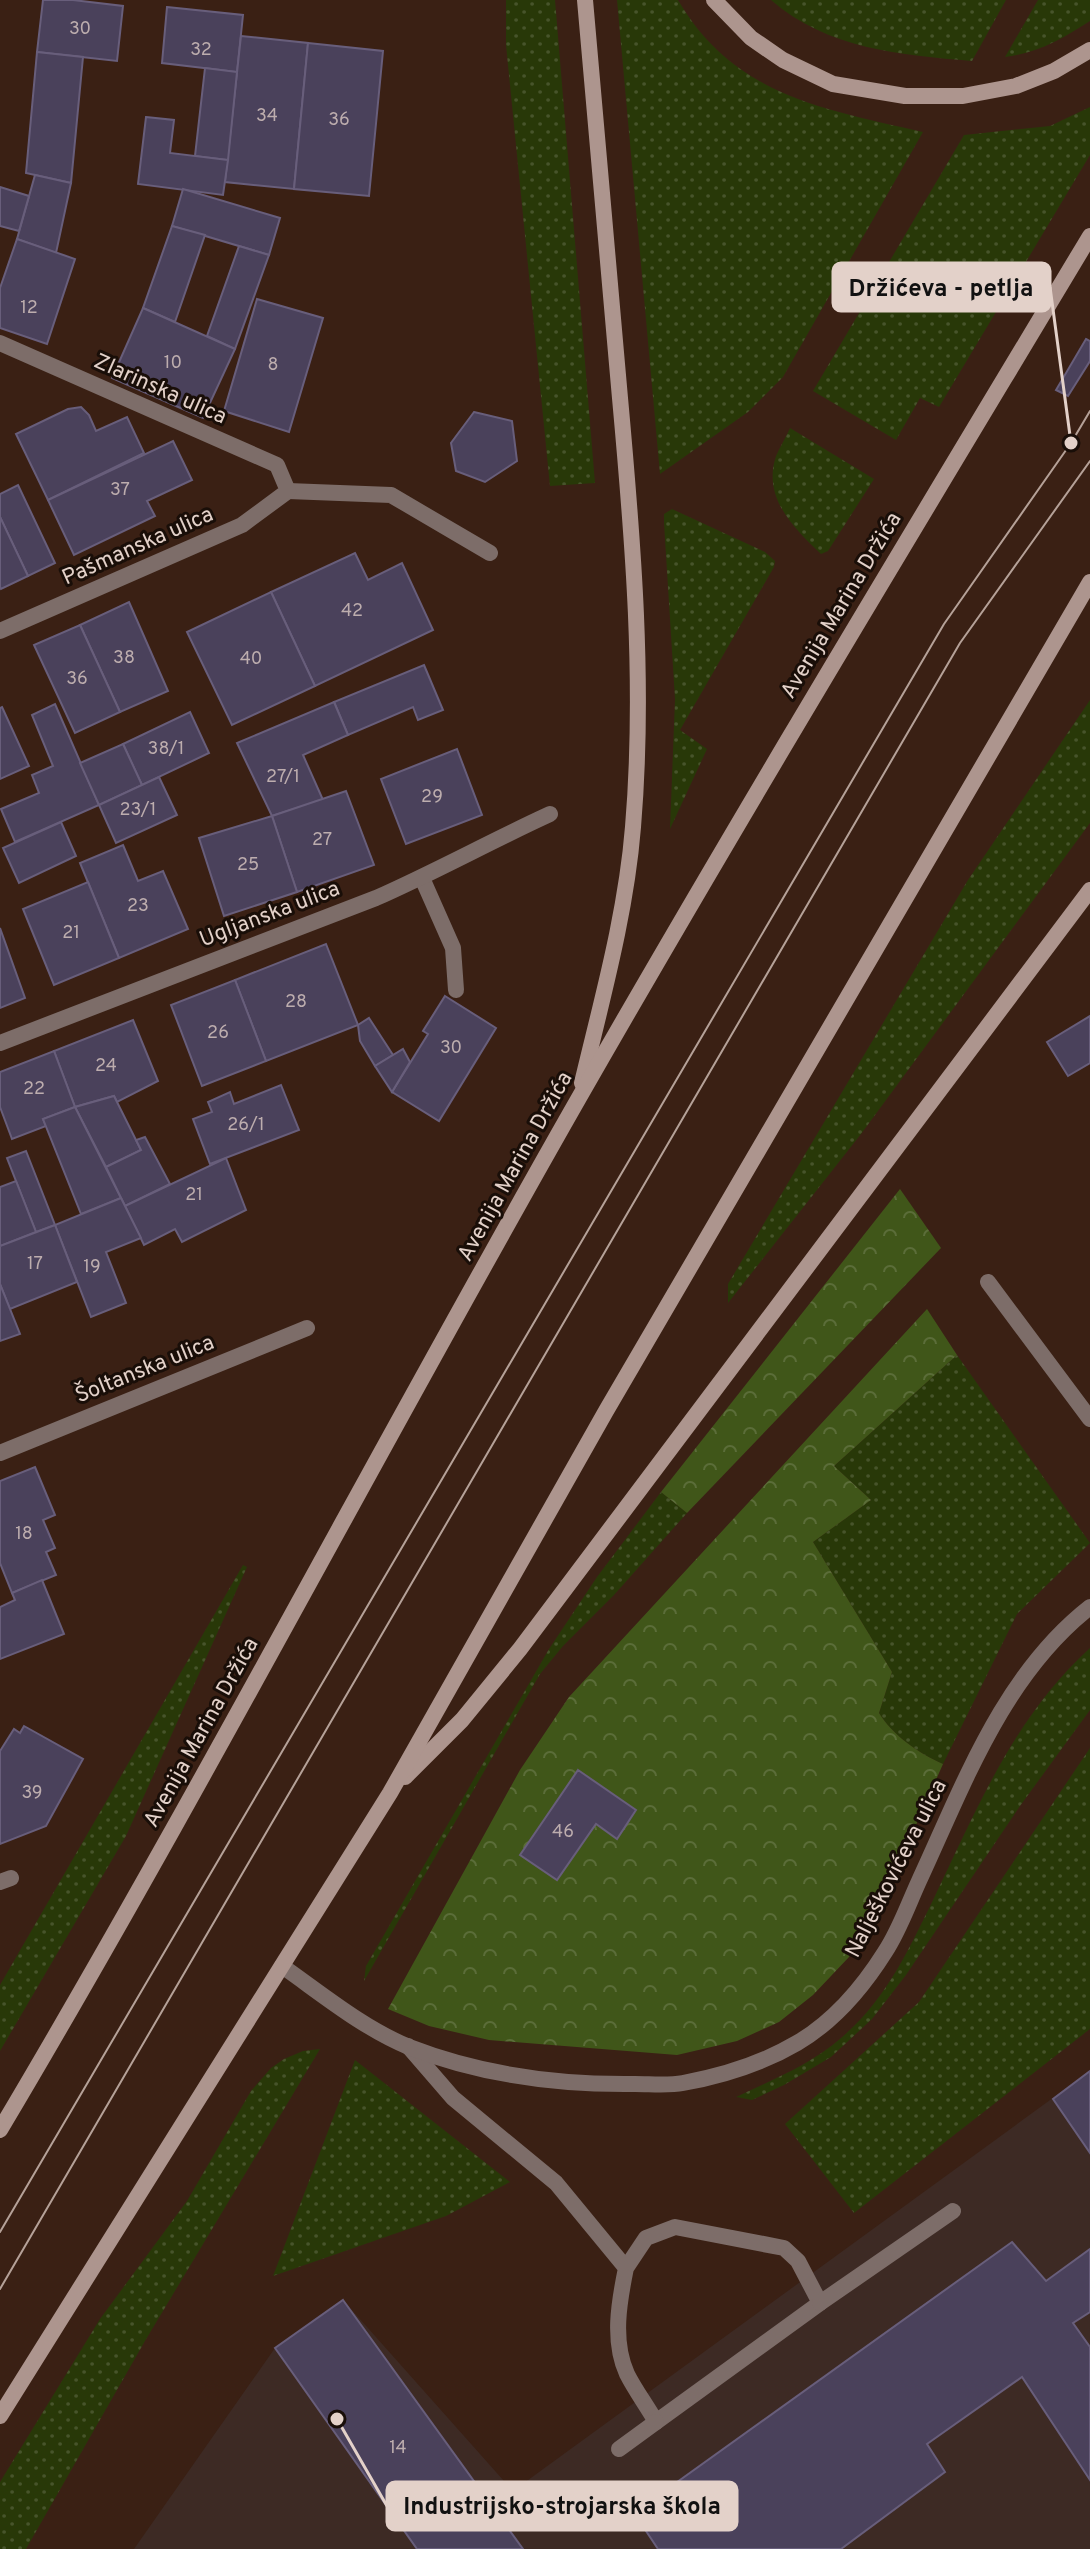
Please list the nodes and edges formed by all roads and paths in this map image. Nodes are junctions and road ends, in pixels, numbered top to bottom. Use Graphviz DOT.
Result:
graph roads {
  1 [pos="585,0"];
  2 [pos="714,0"];
  3 [pos="1090,50"];
  4 [pos="1090,236"];
  5 [pos="0,343"];
  6 [pos="288,491"];
  7 [pos="490,553"];
  8 [pos="1090,582"];
  9 [pos="0,631"];
  10 [pos="550,814"];
  11 [pos="422,878"];
  12 [pos="1090,890"];
  13 [pos="456,990"];
  14 [pos="0,1043"];
  15 [pos="579,1098"];
  16 [pos="988,1282"];
  17 [pos="307,1328"];
  18 [pos="1090,1419"];
  19 [pos="0,1453"];
  20 [pos="1090,1607"];
  21 [pos="390,1793"];
  22 [pos="282,1966"];
  23 [pos="408,2046"];
  24 [pos="0,2130"];
  25 [pos="953,2211"];
  26 [pos="626,2268"];
  27 [pos="820,2303"];
  28 [pos="0,2416"];
  29 [pos="656,2422"];
  30 [pos="619,2449"];
  1 -- 15 [label="main road"];
  2 -- 3 [label="main road"];
  4 -- 15 [label="main road, Avenija Marina Držića"];
  5 -- 6 [label="street, Zlarinska ulica"];
  6 -- 7 [label="street"];
  6 -- 9 [label="street, Pašmanska ulica"];
  8 -- 21 [label="main road"];
  10 -- 11 [label="street, Ugljanska ulica"];
  11 -- 13 [label="street"];
  11 -- 14 [label="street, Ugljanska ulica"];
  12 -- 21 [label="main road"];
  15 -- 24 [label="main road, Avenija Marina Držića"];
  16 -- 18 [label="street"];
  17 -- 19 [label="street, Šoltanska ulica"];
  20 -- 23 [label="street, Nalješkovićeva ulica"];
  21 -- 22 [label="main road"];
  22 -- 23 [label="street, Nalješkovićeva ulica"];
  22 -- 28 [label="main road"];
  23 -- 26 [label="street"];
  25 -- 27 [label="street"];
  26 -- 27 [label="street"];
  26 -- 29 [label="street"];
  27 -- 29 [label="street"];
  29 -- 30 [label="street"];
}
